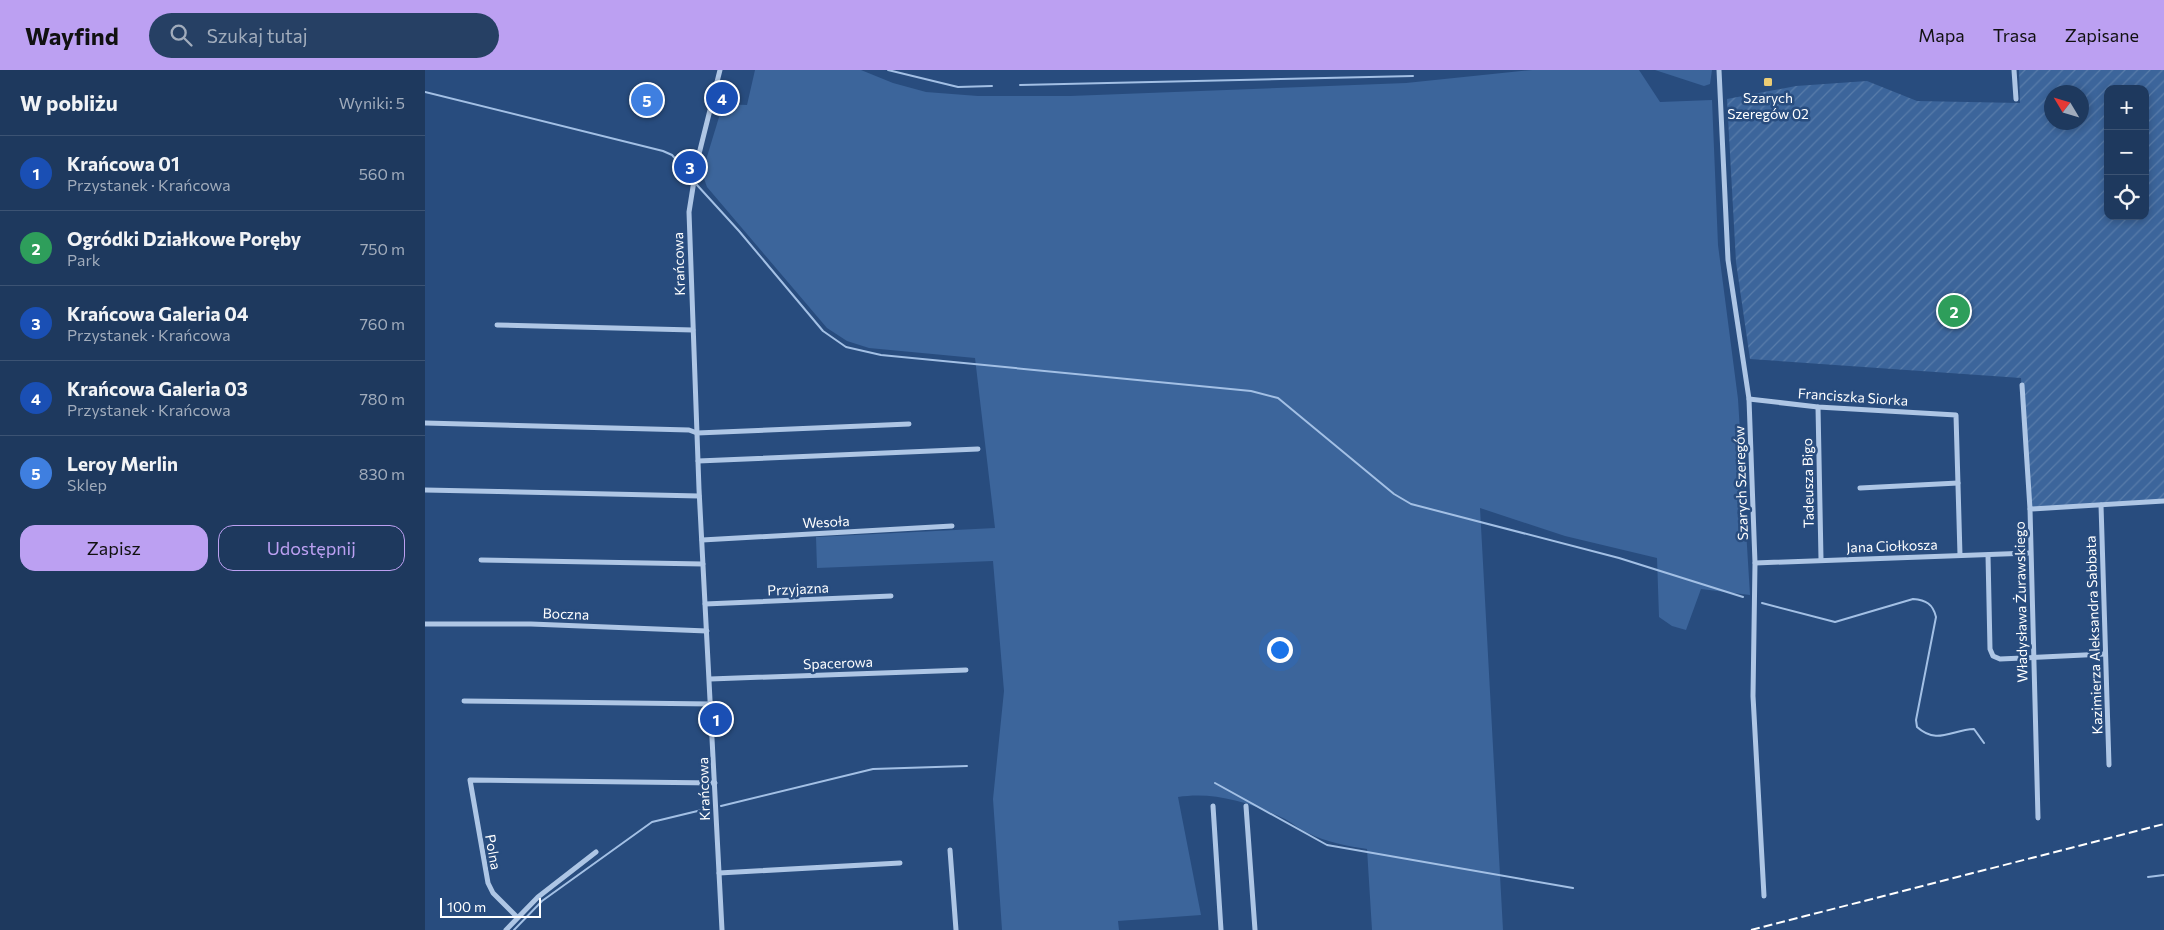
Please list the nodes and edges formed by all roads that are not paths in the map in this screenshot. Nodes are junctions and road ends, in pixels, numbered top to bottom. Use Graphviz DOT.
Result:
graph roads {
  1 [pos="720,70"];
  2 [pos="1719,70"];
  3 [pos="2014,70"];
  4 [pos="2016,99"];
  5 [pos="497,325"];
  6 [pos="693,330"];
  7 [pos="2022,385"];
  8 [pos="1749,399"];
  9 [pos="1818,407"];
  10 [pos="425,423"];
  11 [pos="909,424"];
  12 [pos="697,433"];
  13 [pos="978,449"];
  14 [pos="698,461"];
  15 [pos="1958,483"];
  16 [pos="1860,488"];
  17 [pos="425,490"];
  18 [pos="699,496"];
  19 [pos="2164,501"];
  20 [pos="2101,505"];
  21 [pos="2030,508"];
  22 [pos="952,526"];
  23 [pos="702,540"];
  24 [pos="2030,552"];
  25 [pos="1960,555"];
  26 [pos="1988,555"];
  27 [pos="1821,559"];
  28 [pos="481,560"];
  29 [pos="1755,563"];
  30 [pos="703,564"];
  31 [pos="891,596"];
  32 [pos="705,604"];
  33 [pos="425,624"];
  34 [pos="707,632"];
  35 [pos="2105,654"];
  36 [pos="2033,658"];
  37 [pos="966,670"];
  38 [pos="710,679"];
  39 [pos="464,701"];
  40 [pos="712,704"];
  41 [pos="2109,765"];
  42 [pos="715,783"];
  43 [pos="1213,806"];
  44 [pos="1246,806"];
  45 [pos="2038,818"];
  46 [pos="950,850"];
  47 [pos="596,852"];
  48 [pos="900,863"];
  49 [pos="719,873"];
  50 [pos="1764,896"];
  51 [pos="517,917"];
  52 [pos="506,930"];
  53 [pos="722,930"];
  54 [pos="956,930"];
  55 [pos="1221,930"];
  56 [pos="1255,930"];
  1 -- 6 [label="street, Krańcowa"];
  2 -- 8 [label="street, Szarych Szeregów"];
  3 -- 4 [label="street"];
  5 -- 6 [label="street"];
  6 -- 12 [label="street, Krańcowa"];
  7 -- 21 [label="street, Władysława Żurawskiego"];
  8 -- 9 [label="street, Franciszka Siorka"];
  8 -- 29 [label="street, Szarych Szeregów"];
  9 -- 15 [label="street, Franciszka Siorka"];
  9 -- 27 [label="street, Tadeusza Bigo"];
  10 -- 12 [label="street"];
  11 -- 12 [label="street"];
  12 -- 14 [label="street, Krańcowa"];
  13 -- 14 [label="street"];
  14 -- 18 [label="street, Krańcowa"];
  15 -- 16 [label="street"];
  15 -- 25 [label="street"];
  17 -- 18 [label="street"];
  18 -- 23 [label="street, Krańcowa"];
  19 -- 20 [label="street"];
  20 -- 21 [label="street"];
  20 -- 35 [label="street, Kazimierza Aleksandra Sabbata"];
  21 -- 24 [label="street, Władysława Żurawskiego"];
  22 -- 23 [label="street, Wesoła"];
  23 -- 30 [label="street, Krańcowa"];
  24 -- 26 [label="street, Jana Ciołkosza"];
  24 -- 36 [label="street, Władysława Żurawskiego"];
  25 -- 26 [label="street, Jana Ciołkosza"];
  25 -- 27 [label="street, Jana Ciołkosza"];
  26 -- 36 [label="street"];
  27 -- 29 [label="street, Jana Ciołkosza"];
  28 -- 30 [label="street"];
  29 -- 50 [label="street, Szarych Szeregów"];
  30 -- 32 [label="street, Krańcowa"];
  31 -- 32 [label="street, Przyjazna"];
  32 -- 34 [label="street, Krańcowa"];
  33 -- 34 [label="street, Boczna"];
  34 -- 38 [label="street, Krańcowa"];
  35 -- 36 [label="street"];
  35 -- 41 [label="street, Kazimierza Aleksandra Sabbata"];
  36 -- 45 [label="street, Władysława Żurawskiego"];
  37 -- 38 [label="street, Spacerowa"];
  38 -- 40 [label="street, Krańcowa"];
  39 -- 40 [label="street"];
  40 -- 42 [label="street, Krańcowa"];
  42 -- 49 [label="street, Krańcowa"];
  42 -- 51 [label="street, Polna"];
  43 -- 55 [label="street"];
  44 -- 56 [label="street"];
  46 -- 54 [label="street"];
  47 -- 51 [label="street"];
  48 -- 49 [label="street"];
  49 -- 53 [label="street, Krańcowa"];
  51 -- 52 [label="street"];
}
